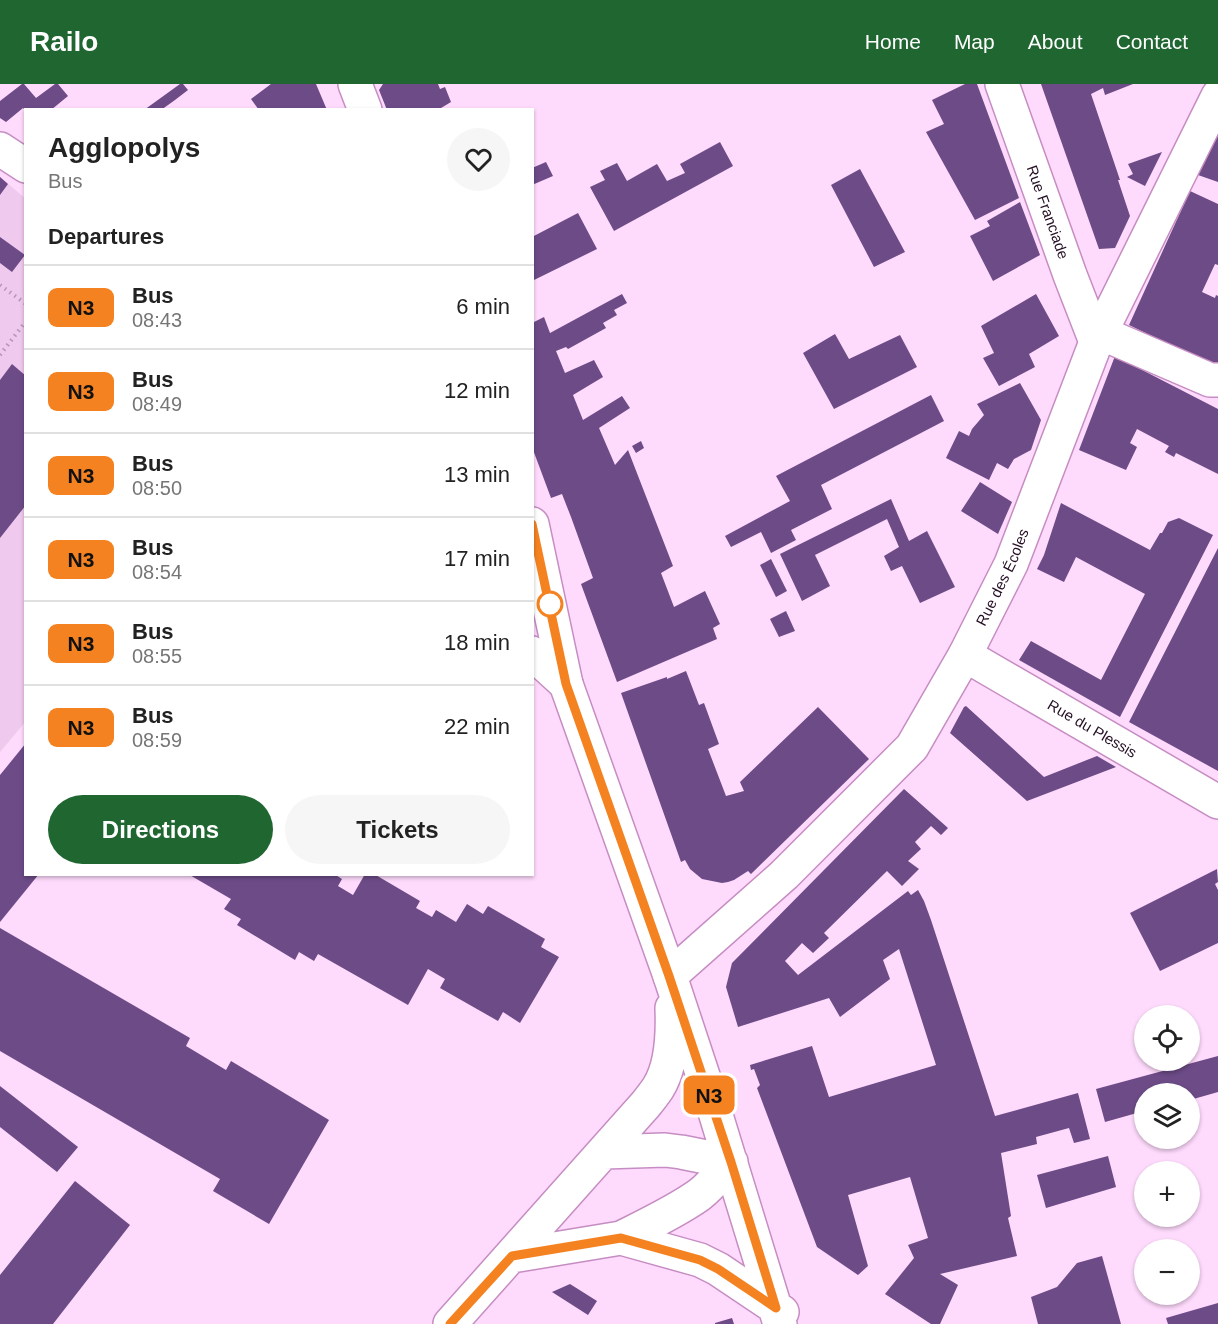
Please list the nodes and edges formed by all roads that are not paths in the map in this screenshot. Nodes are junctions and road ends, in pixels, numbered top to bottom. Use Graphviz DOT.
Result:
graph roads {
  1 [pos="355,84"];
  2 [pos="1002,84"];
  3 [pos="1218,96"];
  4 [pos="364,108"];
  5 [pos="0,149"];
  6 [pos="24,165"];
  7 [pos="1098,337"];
  8 [pos="1218,380"];
  9 [pos="534,533"];
  10 [pos="534,655"];
  11 [pos="965,655"];
  12 [pos="566,684"];
  13 [pos="1218,802"];
  14 [pos="669,976"];
  15 [pos="604,1152"];
  16 [pos="731,1162"];
  17 [pos="621,1238"];
  18 [pos="512,1256"];
  19 [pos="786,1319"];
  20 [pos="450,1324"];
  1 -- 4 [label="main road"];
  2 -- 7 [label="main road, Rue Franciade"];
  3 -- 7 [label="main road, Rue des Écoles"];
  5 -- 6 [label="main road"];
  7 -- 8 [label="main road"];
  7 -- 11 [label="main road, Rue des Écoles"];
  9 -- 12 [label="main road"];
  10 -- 12 [label="main road"];
  11 -- 13 [label="main road, Rue du Plessis"];
  11 -- 14 [label="main road, Rue des Écoles"];
  12 -- 14 [label="main road"];
  14 -- 15 [label="main road"];
  14 -- 16 [label="main road"];
  15 -- 16 [label="main road"];
  15 -- 18 [label="main road"];
  16 -- 17 [label="main road"];
  16 -- 19 [label="main road"];
  17 -- 18 [label="main road"];
  17 -- 19 [label="main road"];
  18 -- 20 [label="main road"];
}
